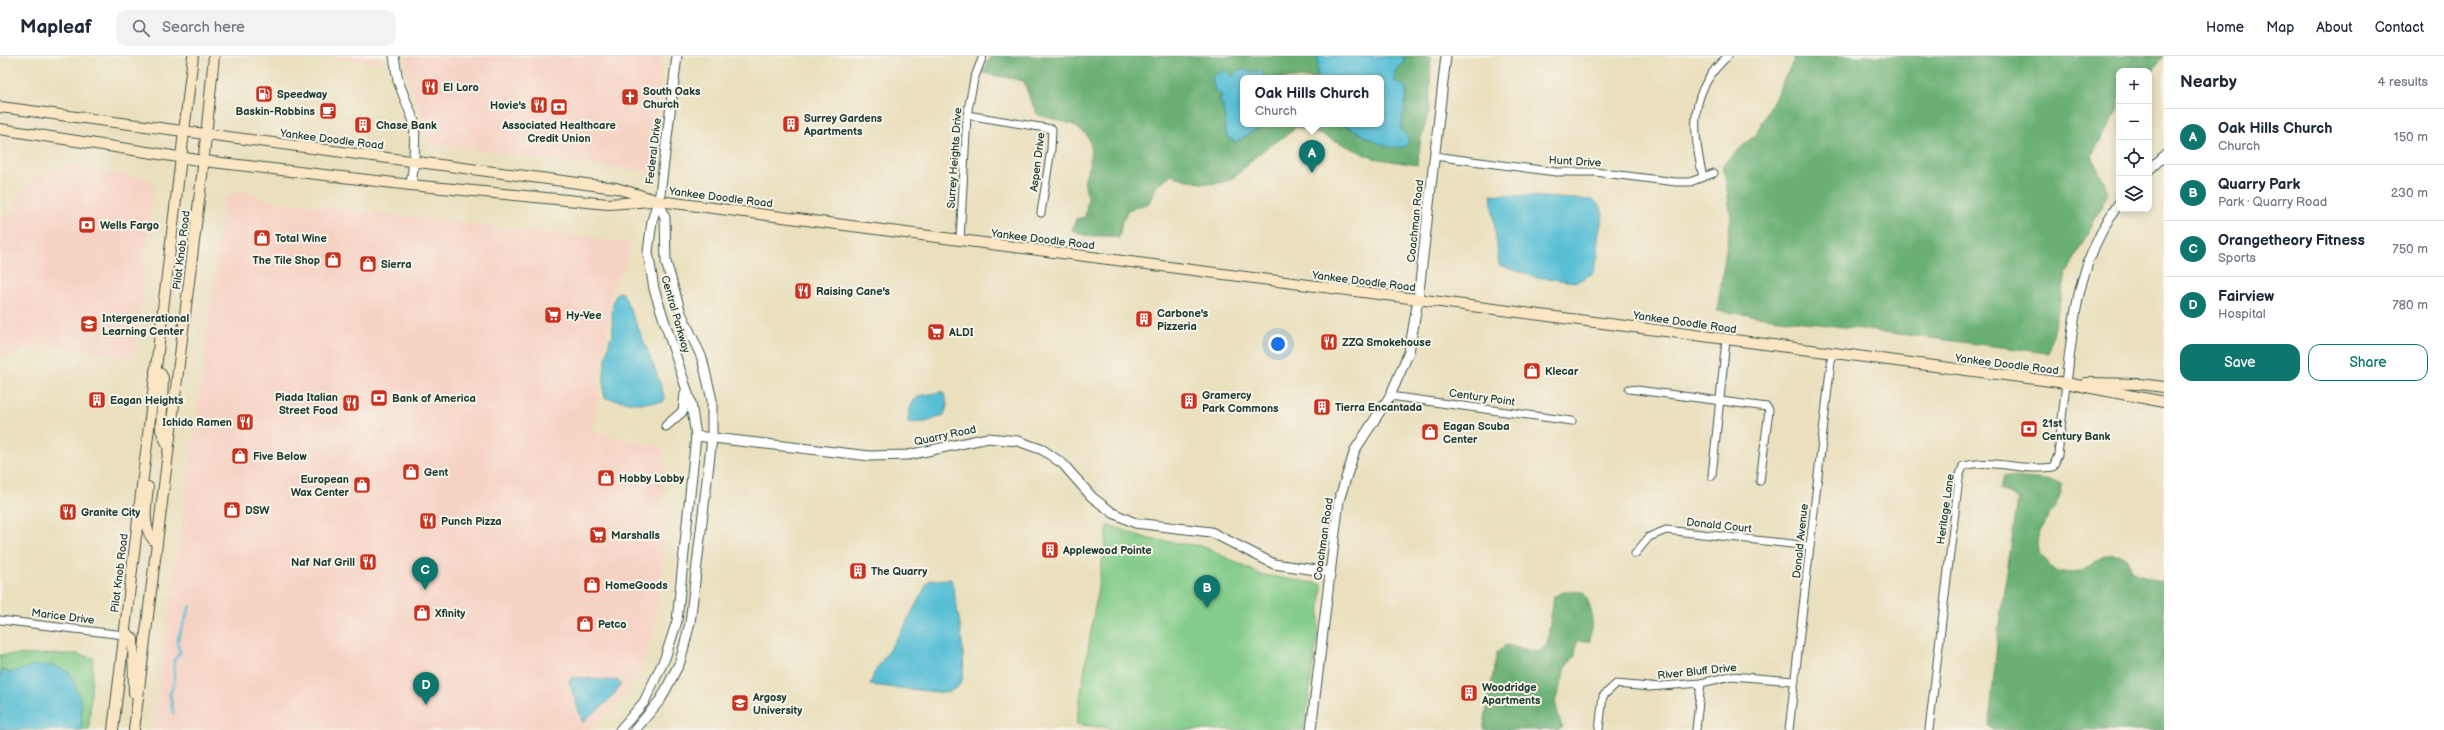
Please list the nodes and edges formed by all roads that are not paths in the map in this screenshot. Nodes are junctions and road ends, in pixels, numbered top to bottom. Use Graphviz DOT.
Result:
graph roads {
  1 [pos="193,56"];
  2 [pos="214,56"];
  3 [pos="394,56"];
  4 [pos="677,56"];
  5 [pos="983,56"];
  6 [pos="1446,56"];
  7 [pos="1728,56"];
  8 [pos="0,107"];
  9 [pos="967,115"];
  10 [pos="0,129"];
  11 [pos="185,132"];
  12 [pos="206,135"];
  13 [pos="1434,156"];
  14 [pos="2164,156"];
  15 [pos="181,157"];
  16 [pos="204,161"];
  17 [pos="414,161"];
  18 [pos="2152,167"];
  19 [pos="1714,173"];
  20 [pos="1703,177"];
  21 [pos="411,185"];
  22 [pos="659,201"];
  23 [pos="2116,207"];
  24 [pos="1041,213"];
  25 [pos="960,240"];
  26 [pos="1418,300"];
  27 [pos="1726,340"];
  28 [pos="1832,353"];
  29 [pos="155,371"];
  30 [pos="2066,383"];
  31 [pos="686,386"];
  32 [pos="2164,387"];
  33 [pos="1628,389"];
  34 [pos="1390,396"];
  35 [pos="1718,401"];
  36 [pos="2164,402"];
  37 [pos="150,418"];
  38 [pos="1572,420"];
  39 [pos="666,426"];
  40 [pos="696,436"];
  41 [pos="712,438"];
  42 [pos="168,446"];
  43 [pos="1712,476"];
  44 [pos="1760,481"];
  45 [pos="157,543"];
  46 [pos="1810,546"];
  47 [pos="1635,554"];
  48 [pos="1330,572"];
  49 [pos="0,620"];
  50 [pos="124,635"];
  51 [pos="1795,681"];
  52 [pos="1701,683"];
  53 [pos="136,713"];
  54 [pos="113,730"];
  55 [pos="134,730"];
  56 [pos="620,730"];
  57 [pos="635,730"];
  58 [pos="1311,730"];
  59 [pos="1599,730"];
  60 [pos="1696,730"];
  61 [pos="1788,730"];
  62 [pos="1929,730"];
  1 -- 11 [label="main road, Pilot Knob Road"];
  2 -- 12 [label="main road, Pilot Knob Road"];
  3 -- 17 [label="street"];
  4 -- 22 [label="street, Federal Drive"];
  5 -- 9 [label="street, Surrey Heights Drive"];
  6 -- 13 [label="street, Coachman Road"];
  7 -- 20 [label="street"];
  8 -- 11 [label="main road, Yankee Doodle Road"];
  9 -- 24 [label="street, Aspen Drive"];
  9 -- 25 [label="street, Surrey Heights Drive"];
  10 -- 15 [label="main road, Yankee Doodle Road"];
  11 -- 12 [label="main road, Yankee Doodle Road"];
  11 -- 15 [label="main road, Pilot Knob Road"];
  12 -- 16 [label="main road, Pilot Knob Road"];
  12 -- 17 [label="main road, Yankee Doodle Road"];
  13 -- 20 [label="street, Hunt Drive"];
  13 -- 26 [label="street, Coachman Road"];
  14 -- 18 [label="street"];
  15 -- 16 [label="main road, Yankee Doodle Road"];
  15 -- 29 [label="main road, Pilot Knob Road"];
  16 -- 21 [label="main road, Yankee Doodle Road"];
  16 -- 42 [label="main road, Pilot Knob Road"];
  17 -- 21 [label="street"];
  17 -- 22 [label="main road, Yankee Doodle Road"];
  19 -- 20 [label="street, Hunt Drive"];
  21 -- 22 [label="main road, Yankee Doodle Road"];
  22 -- 25 [label="main road, Yankee Doodle Road"];
  22 -- 31 [label="street, Central Parkway"];
  22 -- 41 [label="street, Central Parkway"];
  23 -- 30 [label="street"];
  25 -- 26 [label="main road, Yankee Doodle Road"];
  26 -- 27 [label="main road, Yankee Doodle Road"];
  26 -- 34 [label="street, Coachman Road"];
  27 -- 28 [label="main road, Yankee Doodle Road"];
  27 -- 35 [label="street"];
  28 -- 30 [label="main road, Yankee Doodle Road"];
  28 -- 46 [label="street, Donald Avenue"];
  29 -- 37 [label="main road, Pilot Knob Road"];
  29 -- 42 [label="main road, Pilot Knob Road"];
  30 -- 32 [label="main road, Yankee Doodle Road"];
  30 -- 36 [label="main road, Yankee Doodle Road"];
  30 -- 62 [label="street, Heritage Lane"];
  31 -- 39 [label="street"];
  31 -- 40 [label="street, Central Parkway"];
  33 -- 35 [label="street"];
  34 -- 38 [label="street, Century Point"];
  34 -- 48 [label="street, Coachman Road"];
  35 -- 43 [label="street"];
  35 -- 44 [label="street"];
  37 -- 45 [label="main road, Pilot Knob Road"];
  37 -- 50 [label="main road, Pilot Knob Road"];
  40 -- 41 [label="street, Quarry Road"];
  40 -- 56 [label="street, Central Parkway"];
  41 -- 48 [label="street, Quarry Road"];
  41 -- 57 [label="street, Central Parkway"];
  42 -- 45 [label="main road, Pilot Knob Road"];
  45 -- 53 [label="main road, Pilot Knob Road"];
  46 -- 47 [label="street, Donald Court"];
  46 -- 51 [label="street, Donald Avenue"];
  48 -- 58 [label="street, Coachman Road"];
  49 -- 50 [label="street, Marice Drive"];
  50 -- 53 [label="main road, Pilot Knob Road"];
  50 -- 54 [label="main road, Pilot Knob Road"];
  51 -- 52 [label="street, River Bluff Drive"];
  51 -- 61 [label="street, Donald Avenue"];
  52 -- 59 [label="street, River Bluff Drive"];
  52 -- 60 [label="street"];
  53 -- 55 [label="main road, Pilot Knob Road"];
}
